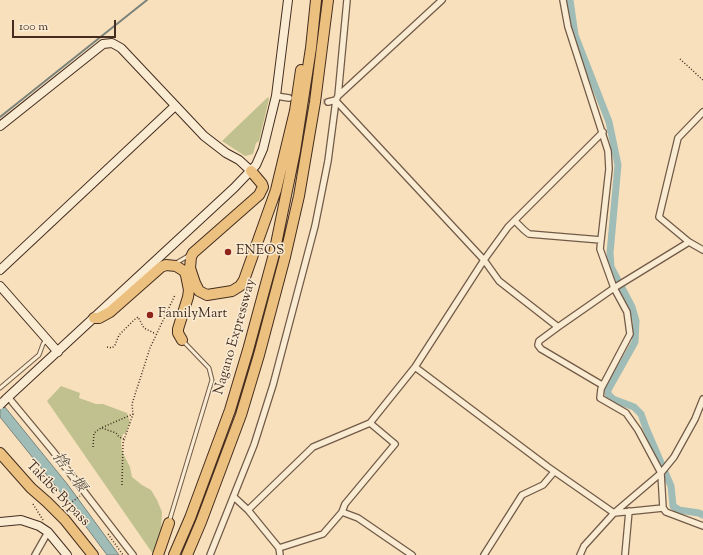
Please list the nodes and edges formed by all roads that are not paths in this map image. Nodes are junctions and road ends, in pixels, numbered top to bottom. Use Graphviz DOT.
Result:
graph roads {
  1 [pos="288,0"];
  2 [pos="315,0"];
  3 [pos="328,0"];
  4 [pos="347,0"];
  5 [pos="442,0"];
  6 [pos="563,0"];
  7 [pos="276,96"];
  8 [pos="289,98"];
  9 [pos="337,99"];
  10 [pos="328,102"];
  11 [pos="175,106"];
  12 [pos="703,112"];
  13 [pos="0,126"];
  14 [pos="603,132"];
  15 [pos="251,171"];
  16 [pos="514,221"];
  17 [pos="601,240"];
  18 [pos="689,242"];
  19 [pos="703,250"];
  20 [pos="193,253"];
  21 [pos="484,260"];
  22 [pos="171,265"];
  23 [pos="0,270"];
  24 [pos="0,286"];
  25 [pos="614,288"];
  26 [pos="94,318"];
  27 [pos="558,328"];
  28 [pos="47,339"];
  29 [pos="182,340"];
  30 [pos="58,352"];
  31 [pos="415,367"];
  32 [pos="602,385"];
  33 [pos="0,388"];
  34 [pos="703,399"];
  35 [pos="4,400"];
  36 [pos="370,423"];
  37 [pos="0,453"];
  38 [pos="554,472"];
  39 [pos="661,473"];
  40 [pos="234,497"];
  41 [pos="663,508"];
  42 [pos="248,510"];
  43 [pos="629,511"];
  44 [pos="342,512"];
  45 [pos="614,513"];
  46 [pos="0,522"];
  47 [pos="169,523"];
  48 [pos="703,526"];
  49 [pos="48,532"];
  50 [pos="279,548"];
  51 [pos="35,555"];
  52 [pos="67,555"];
  53 [pos="93,555"];
  54 [pos="133,555"];
  55 [pos="158,555"];
  56 [pos="174,555"];
  57 [pos="187,555"];
  58 [pos="210,555"];
  59 [pos="280,555"];
  60 [pos="412,555"];
  61 [pos="484,555"];
  62 [pos="580,555"];
  63 [pos="625,555"];
  1 -- 7 [label="street"];
  2 -- 20 [label="highway"];
  2 -- 56 [label="highway, Nagano Expressway"];
  3 -- 57 [label="highway, Nagano Expressway"];
  4 -- 9 [label="street"];
  5 -- 9 [label="street"];
  6 -- 14 [label="street"];
  7 -- 8 [label="street"];
  7 -- 15 [label="street"];
  9 -- 10 [label="street"];
  9 -- 21 [label="street"];
  9 -- 40 [label="street"];
  11 -- 13 [label="street"];
  11 -- 15 [label="street"];
  11 -- 23 [label="street"];
  12 -- 18 [label="street"];
  14 -- 16 [label="street"];
  14 -- 17 [label="street"];
  15 -- 20 [label="highway"];
  15 -- 26 [label="street"];
  16 -- 17 [label="street"];
  16 -- 21 [label="street"];
  17 -- 25 [label="street"];
  18 -- 19 [label="street"];
  18 -- 25 [label="street"];
  20 -- 22 [label="lane"];
  21 -- 27 [label="street"];
  21 -- 31 [label="street"];
  22 -- 26 [label="highway"];
  22 -- 29 [label="highway"];
  24 -- 28 [label="street"];
  25 -- 27 [label="street"];
  25 -- 32 [label="street"];
  26 -- 30 [label="street"];
  27 -- 32 [label="street"];
  28 -- 30 [label="street"];
  28 -- 33 [label="lane"];
  29 -- 47 [label="lane"];
  30 -- 35 [label="street"];
  31 -- 36 [label="street"];
  31 -- 38 [label="street"];
  32 -- 39 [label="street"];
  34 -- 39 [label="street"];
  35 -- 54 [label="street"];
  36 -- 42 [label="street"];
  36 -- 44 [label="street"];
  37 -- 53 [label="highway, Takibe Bypass"];
  38 -- 45 [label="street"];
  38 -- 61 [label="street"];
  39 -- 41 [label="street"];
  39 -- 45 [label="street"];
  40 -- 42 [label="street"];
  40 -- 58 [label="street"];
  41 -- 43 [label="street"];
  41 -- 48 [label="street"];
  42 -- 50 [label="street"];
  43 -- 45 [label="street"];
  43 -- 63 [label="street"];
  44 -- 50 [label="street"];
  44 -- 60 [label="street"];
  45 -- 62 [label="street"];
  46 -- 49 [label="street"];
  47 -- 55 [label="highway"];
  49 -- 51 [label="street"];
  49 -- 52 [label="street"];
  50 -- 59 [label="street"];
}
